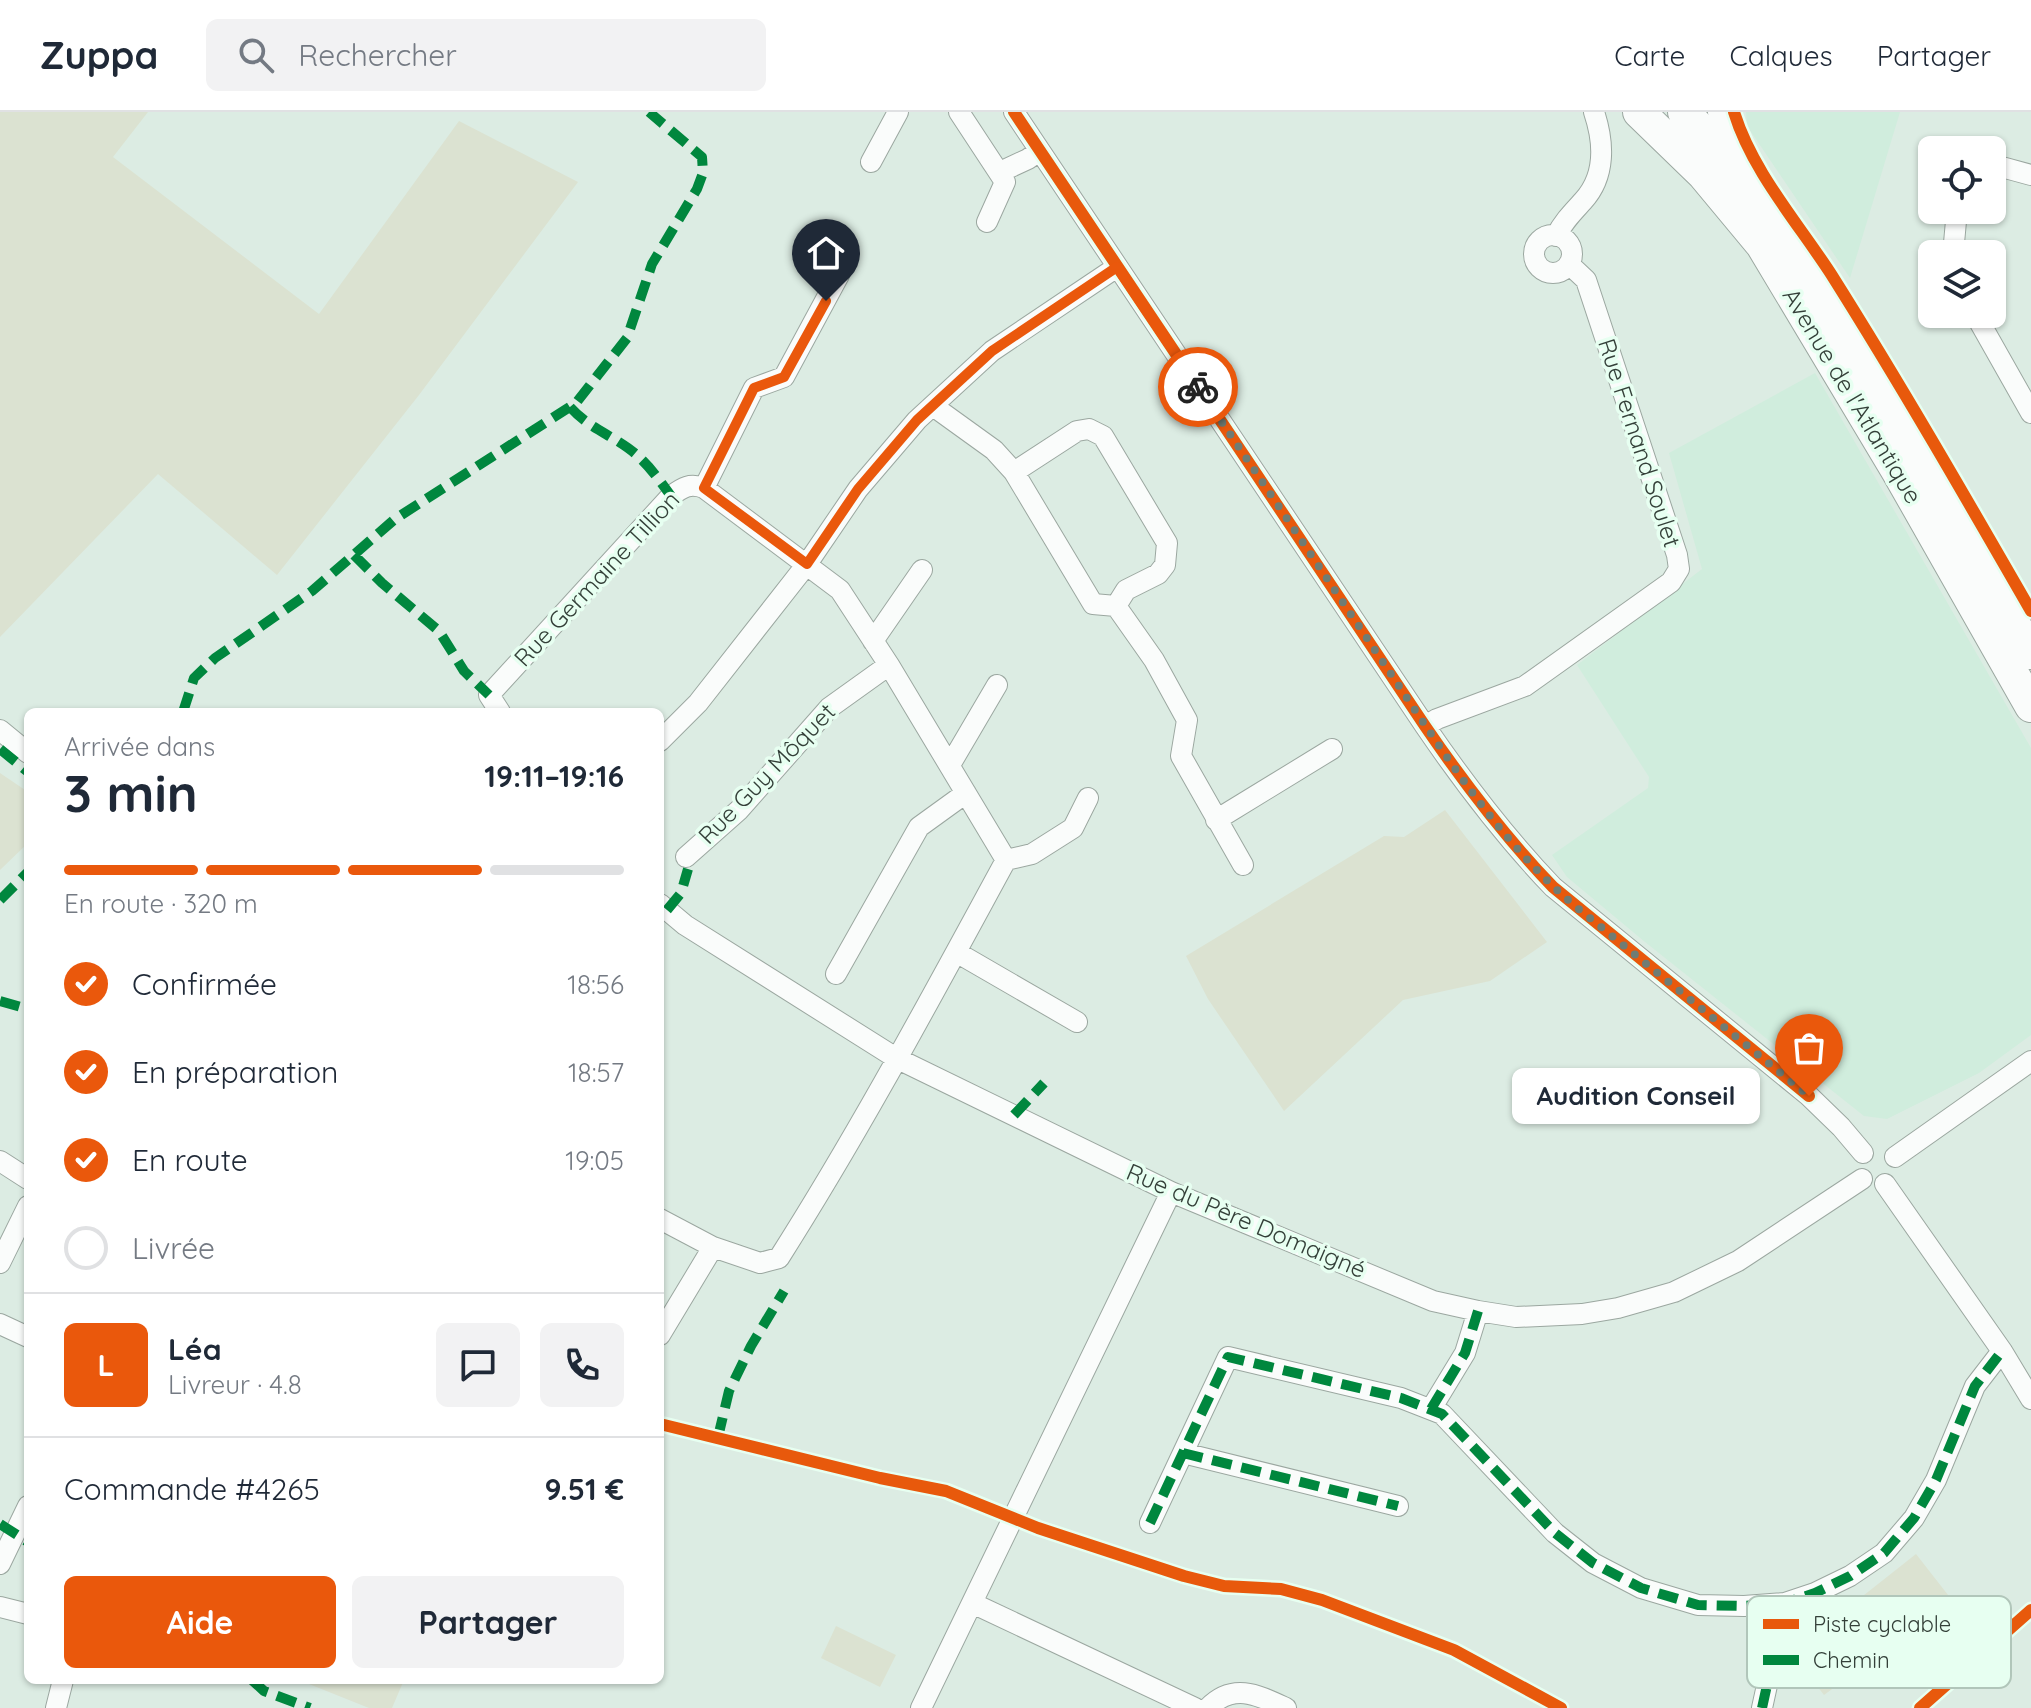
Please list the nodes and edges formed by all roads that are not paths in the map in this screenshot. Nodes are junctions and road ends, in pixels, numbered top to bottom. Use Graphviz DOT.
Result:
graph roads {
  1 [pos="898,112"];
  2 [pos="959,112"];
  3 [pos="1014,112"];
  4 [pos="1594,112"];
  5 [pos="1639,112"];
  6 [pos="1684,112"];
  7 [pos="1721,112"];
  8 [pos="1039,151"];
  9 [pos="871,162"];
  10 [pos="1735,166"];
  11 [pos="2006,168"];
  12 [pos="1000,172"];
  13 [pos="2031,175"];
  14 [pos="987,222"];
  15 [pos="1556,236"];
  16 [pos="1569,264"];
  17 [pos="1117,267"];
  18 [pos="839,275"];
  19 [pos="1983,328"];
  20 [pos="933,406"];
  21 [pos="2031,413"];
  22 [pos="1014,472"];
  23 [pos="704,488"];
  24 [pos="807,564"];
  25 [pos="922,570"];
  26 [pos="1116,606"];
  27 [pos="873,641"];
  28 [pos="2031,653"];
  29 [pos="889,665"];
  30 [pos="997,685"];
  31 [pos="2031,706"];
  32 [pos="497,708"];
  33 [pos="1425,726"];
  34 [pos="0,730"];
  35 [pos="664,737"];
  36 [pos="1332,749"];
  37 [pos="24,750"];
  38 [pos="950,765"];
  39 [pos="966,793"];
  40 [pos="1088,798"];
  41 [pos="1216,820"];
  42 [pos="686,857"];
  43 [pos="1006,860"];
  44 [pos="1243,865"];
  45 [pos="664,907"];
  46 [pos="956,952"];
  47 [pos="836,974"];
  48 [pos="1077,1022"];
  49 [pos="896,1058"];
  50 [pos="2031,1061"];
  51 [pos="1863,1153"];
  52 [pos="1895,1157"];
  53 [pos="0,1161"];
  54 [pos="24,1176"];
  55 [pos="1862,1179"];
  56 [pos="1885,1184"];
  57 [pos="1171,1192"];
  58 [pos="24,1214"];
  59 [pos="664,1221"];
  60 [pos="713,1247"];
  61 [pos="0,1263"];
  62 [pos="1478,1311"];
  63 [pos="0,1324"];
  64 [pos="664,1328"];
  65 [pos="24,1335"];
  66 [pos="2002,1351"];
  67 [pos="2031,1399"];
  68 [pos="1431,1409"];
  69 [pos="1183,1453"];
  70 [pos="1398,1506"];
  71 [pos="24,1514"];
  72 [pos="1150,1523"];
  73 [pos="0,1564"];
  74 [pos="1802,1596"];
  75 [pos="972,1603"];
  76 [pos="1747,1604"];
  77 [pos="0,1607"];
  78 [pos="24,1613"];
  79 [pos="62,1684"];
  80 [pos="1766,1688"];
  81 [pos="56,1708"];
  82 [pos="921,1708"];
  83 [pos="1195,1708"];
  84 [pos="1208,1708"];
  85 [pos="1286,1708"];
  86 [pos="1762,1708"];
  1 -- 9 [label="street"];
  2 -- 12 [label="street"];
  3 -- 8 [label="street"];
  4 -- 15 [label="street"];
  5 -- 31 [label="main road, Avenue de l'Atlantique"];
  6 -- 10 [label="main road, Avenue de l'Atlantique"];
  7 -- 10 [label="street"];
  8 -- 12 [label="street"];
  8 -- 17 [label="street"];
  10 -- 28 [label="main road, Avenue de l'Atlantique"];
  11 -- 13 [label="street"];
  12 -- 14 [label="street"];
  15 -- 16 [label="street, Rue Fernand Soulet"];
  15 -- 16 [label="street"];
  16 -- 33 [label="street, Rue Fernand Soulet"];
  17 -- 20 [label="street"];
  17 -- 33 [label="street"];
  18 -- 23 [label="street"];
  19 -- 21 [label="street"];
  20 -- 22 [label="street"];
  20 -- 24 [label="street"];
  22 -- 26 [label="street"];
  22 -- 26 [label="street"];
  23 -- 24 [label="street, Rue Germaine Tillion"];
  23 -- 32 [label="street, Rue Germaine Tillion"];
  24 -- 27 [label="street"];
  24 -- 35 [label="street"];
  25 -- 27 [label="street"];
  26 -- 41 [label="street"];
  27 -- 29 [label="street"];
  29 -- 38 [label="street"];
  29 -- 42 [label="street, Rue Guy Môquet"];
  30 -- 38 [label="street"];
  33 -- 51 [label="street"];
  34 -- 37 [label="street"];
  36 -- 41 [label="street"];
  38 -- 39 [label="street"];
  39 -- 43 [label="street"];
  39 -- 47 [label="street"];
  40 -- 43 [label="street"];
  41 -- 44 [label="street"];
  43 -- 46 [label="street"];
  45 -- 49 [label="street, Rue du Père Domaigné"];
  46 -- 48 [label="street"];
  46 -- 49 [label="street"];
  49 -- 57 [label="street, Rue du Père Domaigné"];
  49 -- 60 [label="street"];
  50 -- 52 [label="street"];
  51 -- 52 [label="street"];
  51 -- 55 [label="street"];
  52 -- 56 [label="street"];
  53 -- 54 [label="street"];
  55 -- 56 [label="street"];
  55 -- 62 [label="street, Rue du Père Domaigné"];
  56 -- 66 [label="street"];
  57 -- 62 [label="street, Rue du Père Domaigné"];
  57 -- 75 [label="street"];
  58 -- 61 [label="street"];
  59 -- 60 [label="street"];
  60 -- 64 [label="street"];
  62 -- 68 [label="street"];
  63 -- 65 [label="street"];
  66 -- 67 [label="street"];
  66 -- 74 [label="street"];
  68 -- 69 [label="street"];
  68 -- 76 [label="street"];
  69 -- 70 [label="street"];
  69 -- 72 [label="street"];
  71 -- 73 [label="street"];
  75 -- 82 [label="street"];
  75 -- 83 [label="street"];
  77 -- 78 [label="street"];
  79 -- 81 [label="street"];
  80 -- 86 [label="street"];
  84 -- 85 [label="street"];
}
